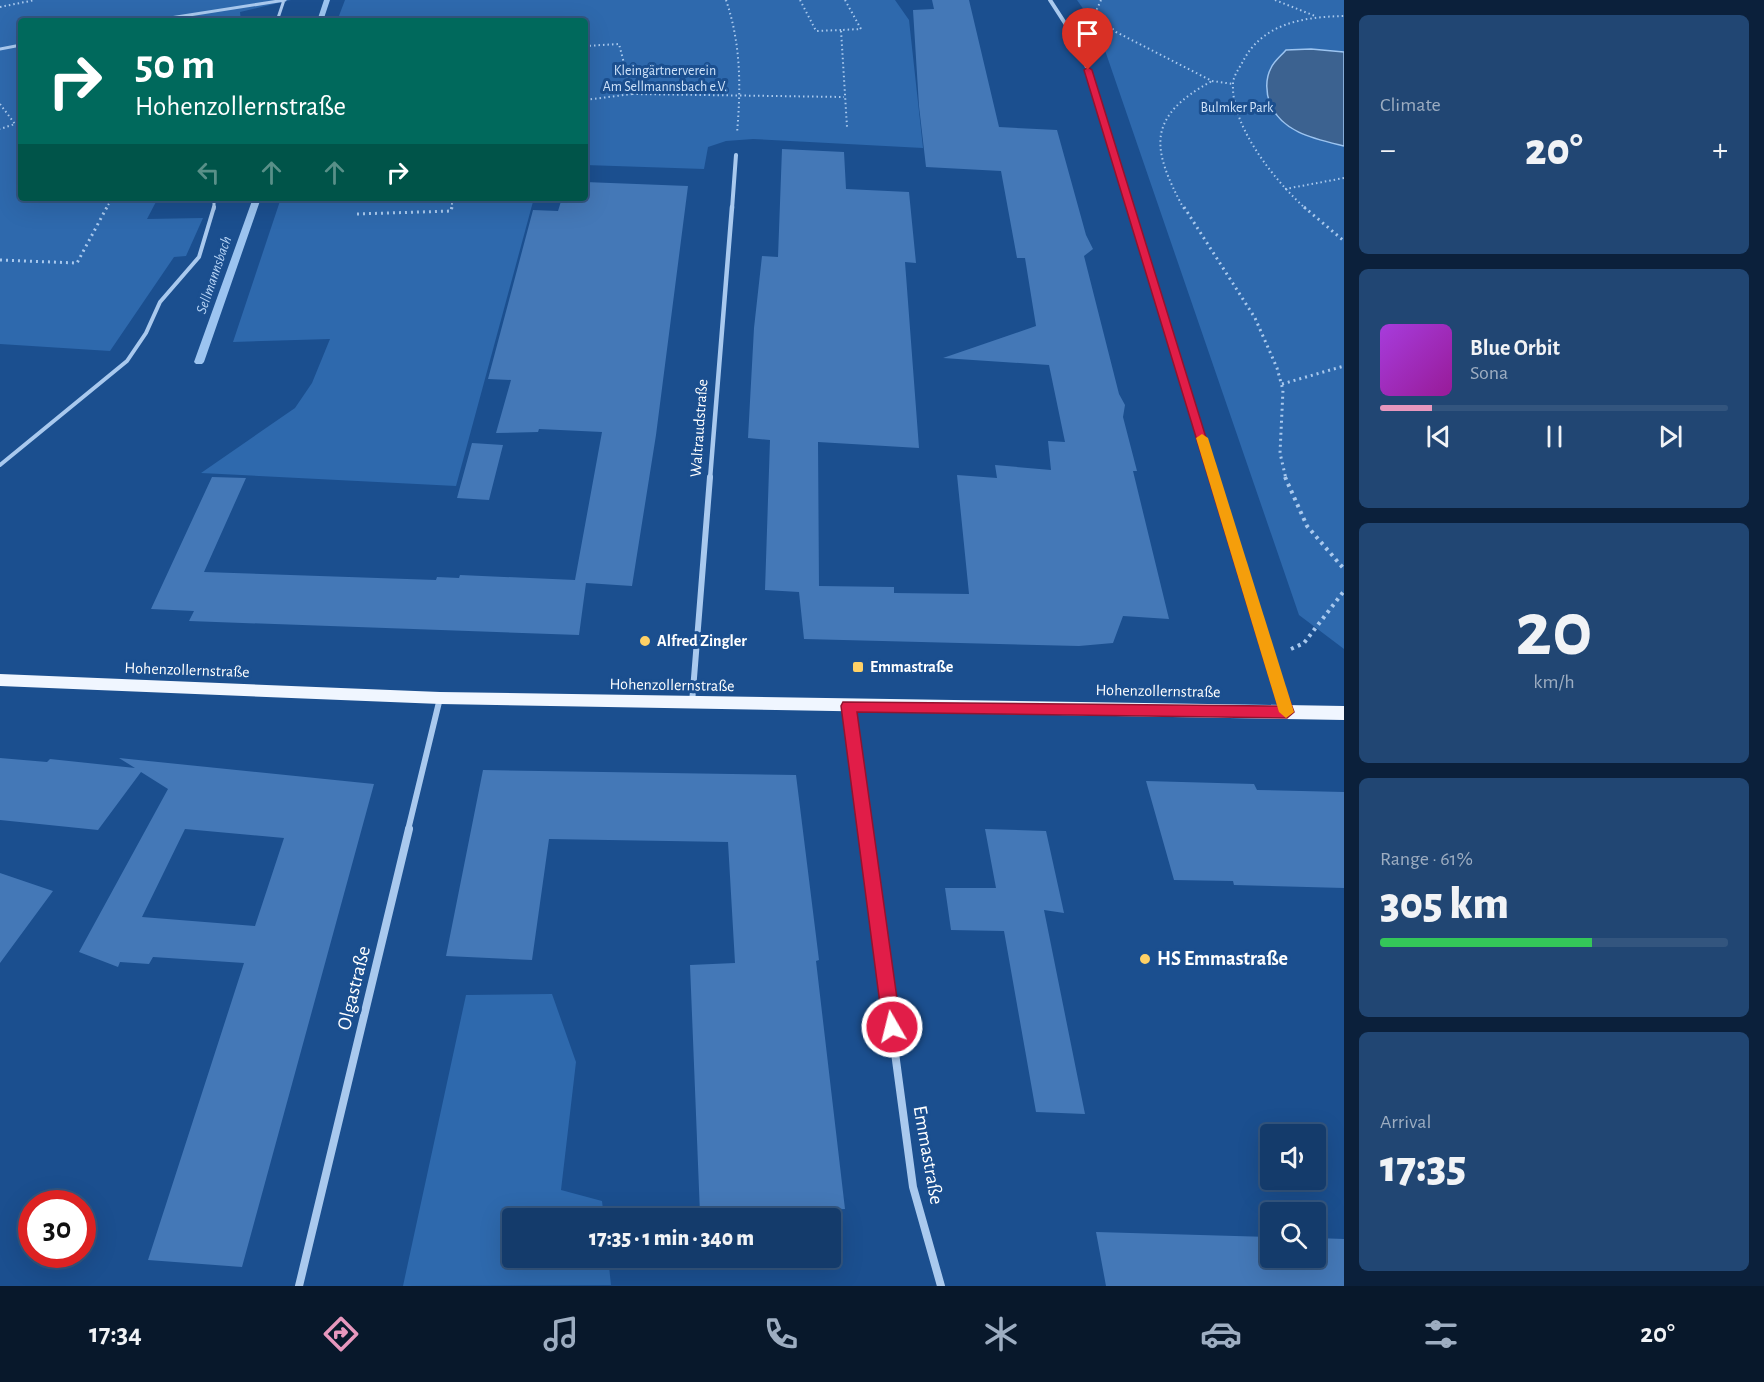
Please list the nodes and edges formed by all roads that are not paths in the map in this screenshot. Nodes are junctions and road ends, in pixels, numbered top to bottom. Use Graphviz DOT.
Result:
graph roads {
  1 [pos="284,0"];
  2 [pos="1050,0"];
  3 [pos="170,18"];
  4 [pos="278,18"];
  5 [pos="18,46"];
  6 [pos="0,49"];
  7 [pos="736,155"];
  8 [pos="214,201"];
  9 [pos="0,465"];
  10 [pos="0,680"];
  11 [pos="440,698"];
  12 [pos="692,704"];
  13 [pos="849,706"];
  14 [pos="1287,712"];
  15 [pos="1344,713"];
  16 [pos="299,1286"];
  17 [pos="940,1286"];
  1 -- 3 [label="lane"];
  1 -- 4 [label="lane"];
  2 -- 14 [label="street"];
  5 -- 6 [label="lane"];
  7 -- 12 [label="street, Waltraudstraße"];
  8 -- 9 [label="lane"];
  10 -- 11 [label="main road, Hohenzollernstraße"];
  11 -- 12 [label="main road, Hohenzollernstraße"];
  11 -- 16 [label="street, Olgastraße"];
  12 -- 13 [label="main road, Hohenzollernstraße"];
  13 -- 14 [label="main road, Hohenzollernstraße"];
  13 -- 17 [label="street, Emmastraße"];
  14 -- 15 [label="main road, Hohenzollernstraße"];
}
